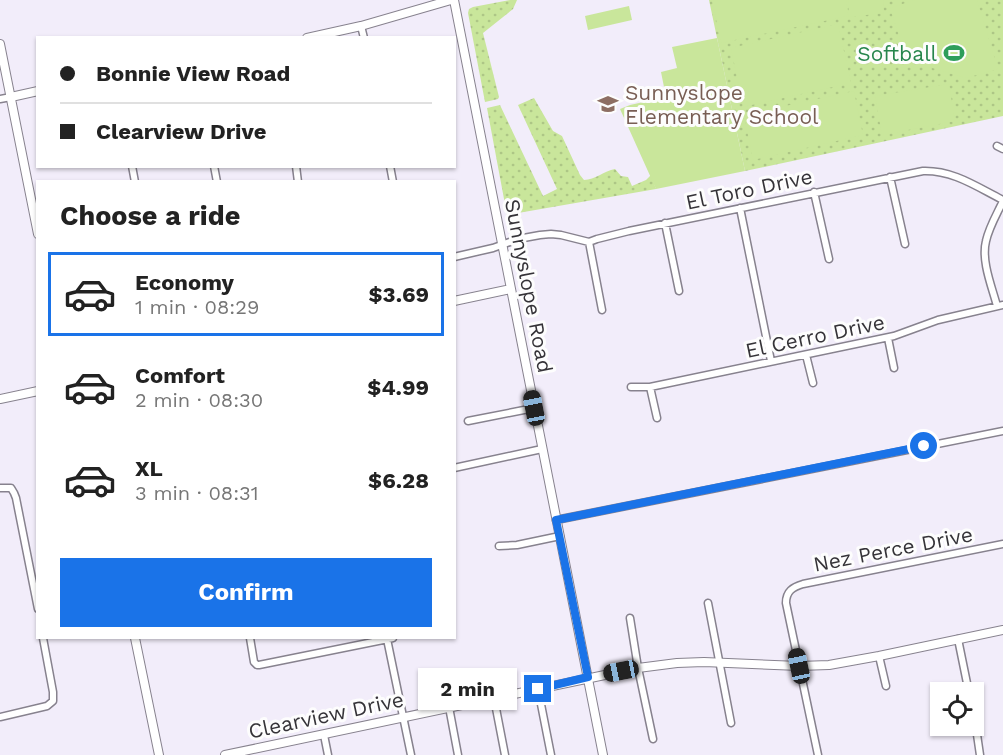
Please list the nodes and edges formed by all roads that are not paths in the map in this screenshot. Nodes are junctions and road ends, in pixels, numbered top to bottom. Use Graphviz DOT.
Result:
graph roads {
  1 [pos="453,0"];
  2 [pos="362,26"];
  3 [pos="316,36"];
  4 [pos="364,36"];
  5 [pos="0,44"];
  6 [pos="36,91"];
  7 [pos="11,97"];
  8 [pos="0,99"];
  9 [pos="890,177"];
  10 [pos="814,192"];
  11 [pos="1003,201"];
  12 [pos="740,208"];
  13 [pos="36,224"];
  14 [pos="665,224"];
  15 [pos="589,242"];
  16 [pos="905,244"];
  17 [pos="500,245"];
  18 [pos="456,256"];
  19 [pos="829,259"];
  20 [pos="511,289"];
  21 [pos="678,291"];
  22 [pos="456,301"];
  23 [pos="1000,306"];
  24 [pos="602,310"];
  25 [pos="888,338"];
  26 [pos="806,355"];
  27 [pos="771,362"];
  28 [pos="894,368"];
  29 [pos="813,383"];
  30 [pos="631,387"];
  31 [pos="650,387"];
  32 [pos="36,391"];
  33 [pos="0,399"];
  34 [pos="534,408"];
  35 [pos="657,418"];
  36 [pos="468,421"];
  37 [pos="1003,430"];
  38 [pos="542,449"];
  39 [pos="456,468"];
  40 [pos="0,488"];
  41 [pos="556,520"];
  42 [pos="560,536"];
  43 [pos="1003,544"];
  44 [pos="499,546"];
  45 [pos="36,599"];
  46 [pos="708,603"];
  47 [pos="630,618"];
  48 [pos="1003,630"];
  49 [pos="43,639"];
  50 [pos="135,639"];
  51 [pos="250,639"];
  52 [pos="385,639"];
  53 [pos="390,639"];
  54 [pos="958,639"];
  55 [pos="879,656"];
  56 [pos="718,662"];
  57 [pos="799,666"];
  58 [pos="638,668"];
  59 [pos="588,677"];
  60 [pos="967,682"];
  61 [pos="886,687"];
  62 [pos="538,689"];
  63 [pos="494,698"];
  64 [pos="449,707"];
  65 [pos="0,717"];
  66 [pos="404,717"];
  67 [pos="731,723"];
  68 [pos="324,735"];
  69 [pos="977,736"];
  70 [pos="653,739"];
  71 [pos="245,753"];
  72 [pos="159,755"];
  73 [pos="225,755"];
  74 [pos="328,755"];
  75 [pos="411,755"];
  76 [pos="458,755"];
  77 [pos="505,755"];
  78 [pos="551,755"];
  79 [pos="603,755"];
  80 [pos="818,755"];
  81 [pos="980,755"];
  1 -- 2 [label="street"];
  1 -- 17 [label="street, Sunnyslope Road"];
  2 -- 3 [label="street"];
  2 -- 4 [label="street"];
  5 -- 7 [label="street"];
  6 -- 7 [label="street"];
  7 -- 8 [label="street"];
  7 -- 13 [label="street"];
  9 -- 10 [label="street, El Toro Drive"];
  9 -- 11 [label="street, El Toro Drive"];
  9 -- 16 [label="street"];
  10 -- 12 [label="street, El Toro Drive"];
  10 -- 19 [label="street"];
  11 -- 23 [label="street"];
  12 -- 14 [label="street, El Toro Drive"];
  12 -- 27 [label="street"];
  14 -- 15 [label="street, El Toro Drive"];
  14 -- 21 [label="street"];
  15 -- 17 [label="street, El Toro Drive"];
  15 -- 24 [label="street"];
  17 -- 18 [label="street, El Toro Drive"];
  17 -- 20 [label="street, Sunnyslope Road"];
  20 -- 22 [label="street"];
  20 -- 34 [label="street, Sunnyslope Road"];
  23 -- 25 [label="street, El Cerro Drive"];
  25 -- 26 [label="street, El Cerro Drive"];
  25 -- 28 [label="street"];
  26 -- 27 [label="street, El Cerro Drive"];
  26 -- 29 [label="street"];
  27 -- 31 [label="street, El Cerro Drive"];
  30 -- 31 [label="street, El Cerro Drive"];
  31 -- 35 [label="street"];
  32 -- 33 [label="street"];
  34 -- 36 [label="street"];
  34 -- 38 [label="street, Sunnyslope Road"];
  37 -- 41 [label="street"];
  38 -- 39 [label="street"];
  38 -- 41 [label="street, Sunnyslope Road"];
  40 -- 45 [label="street"];
  41 -- 42 [label="street, Sunnyslope Road"];
  42 -- 44 [label="street"];
  42 -- 59 [label="street, Sunnyslope Road"];
  43 -- 57 [label="street, Nez Perce Drive"];
  46 -- 56 [label="street"];
  47 -- 58 [label="street"];
  48 -- 54 [label="street, Clearview Drive"];
  49 -- 65 [label="street"];
  50 -- 72 [label="street"];
  51 -- 52 [label="street"];
  53 -- 66 [label="street"];
  54 -- 55 [label="street, Clearview Drive"];
  54 -- 60 [label="street"];
  55 -- 57 [label="street, Clearview Drive"];
  55 -- 61 [label="street"];
  56 -- 57 [label="street, Clearview Drive"];
  56 -- 58 [label="street, Clearview Drive"];
  56 -- 67 [label="street"];
  57 -- 80 [label="street"];
  58 -- 59 [label="street, Clearview Drive"];
  58 -- 70 [label="street"];
  59 -- 62 [label="street, Clearview Drive"];
  59 -- 79 [label="street, Sunnyslope Road"];
  62 -- 63 [label="street, Clearview Drive"];
  62 -- 78 [label="street"];
  63 -- 64 [label="street, Clearview Drive"];
  63 -- 77 [label="street"];
  64 -- 66 [label="street, Clearview Drive"];
  64 -- 76 [label="street"];
  66 -- 68 [label="street, Clearview Drive"];
  66 -- 75 [label="street"];
  68 -- 71 [label="street, Clearview Drive"];
  68 -- 74 [label="street"];
  69 -- 81 [label="street"];
  71 -- 73 [label="street, Clearview Drive"];
}
